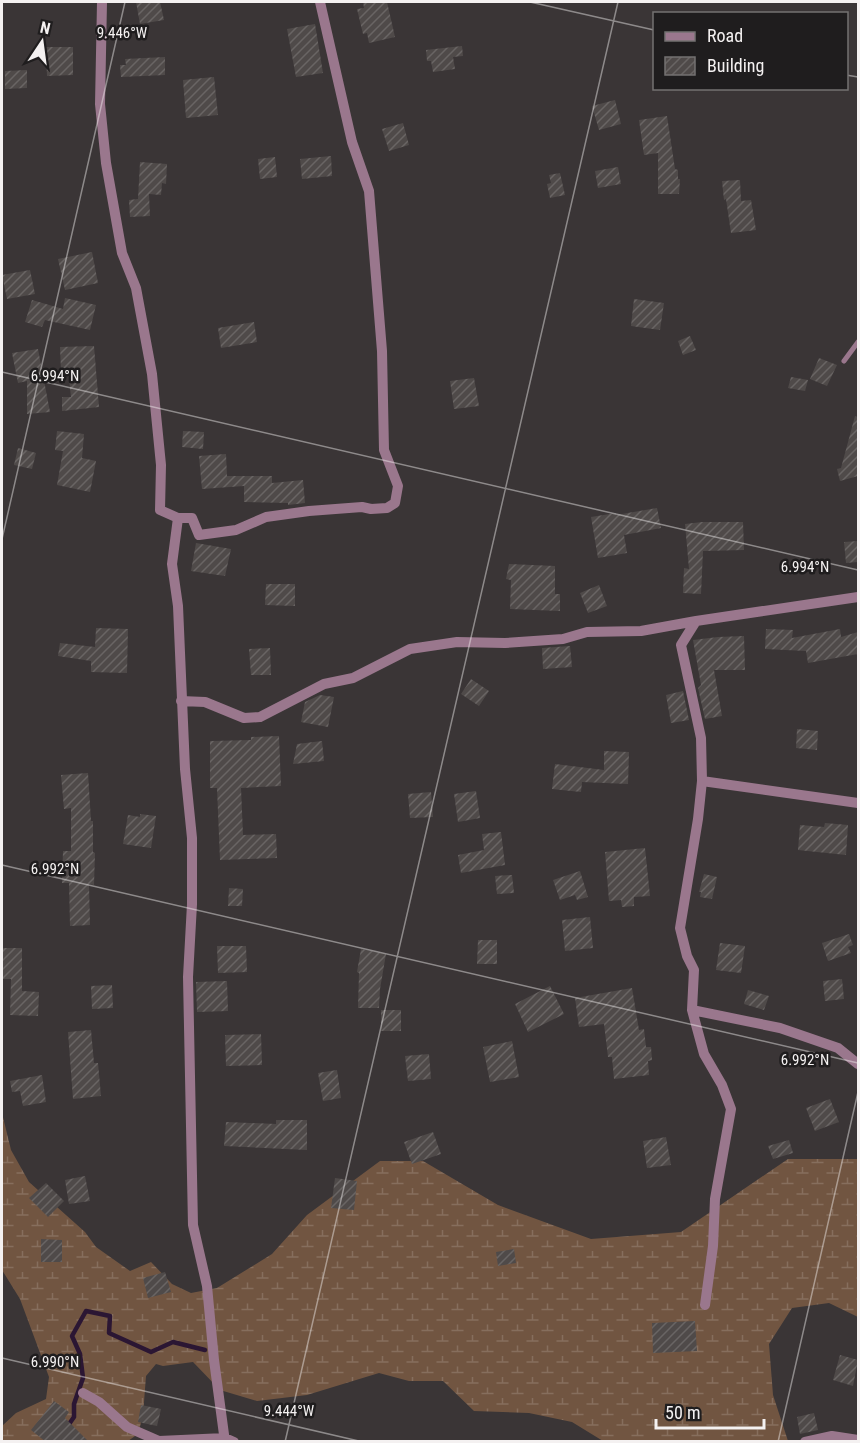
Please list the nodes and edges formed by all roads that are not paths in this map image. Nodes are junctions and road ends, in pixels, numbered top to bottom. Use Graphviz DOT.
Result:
graph roads {
  1 [pos="102,2"];
  2 [pos="320,2"];
  3 [pos="858,342"];
  4 [pos="844,361"];
  5 [pos="178,518"];
  6 [pos="858,597"];
  7 [pos="696,621"];
  8 [pos="181,701"];
  9 [pos="702,781"];
  10 [pos="858,803"];
  11 [pos="692,1010"];
  12 [pos="858,1064"];
  13 [pos="705,1305"];
  14 [pos="83,1393"];
  15 [pos="228,1440"];
  16 [pos="858,1440"];
  17 [pos="806,1442"];
  1 -- 5 [label="street"];
  2 -- 5 [label="street"];
  3 -- 4 [label="lane"];
  5 -- 8 [label="street"];
  6 -- 7 [label="street"];
  7 -- 8 [label="street"];
  7 -- 9 [label="street"];
  8 -- 15 [label="street"];
  9 -- 10 [label="street"];
  9 -- 11 [label="street"];
  11 -- 12 [label="street"];
  11 -- 13 [label="street"];
  14 -- 15 [label="street"];
  16 -- 17 [label="street"];
}
